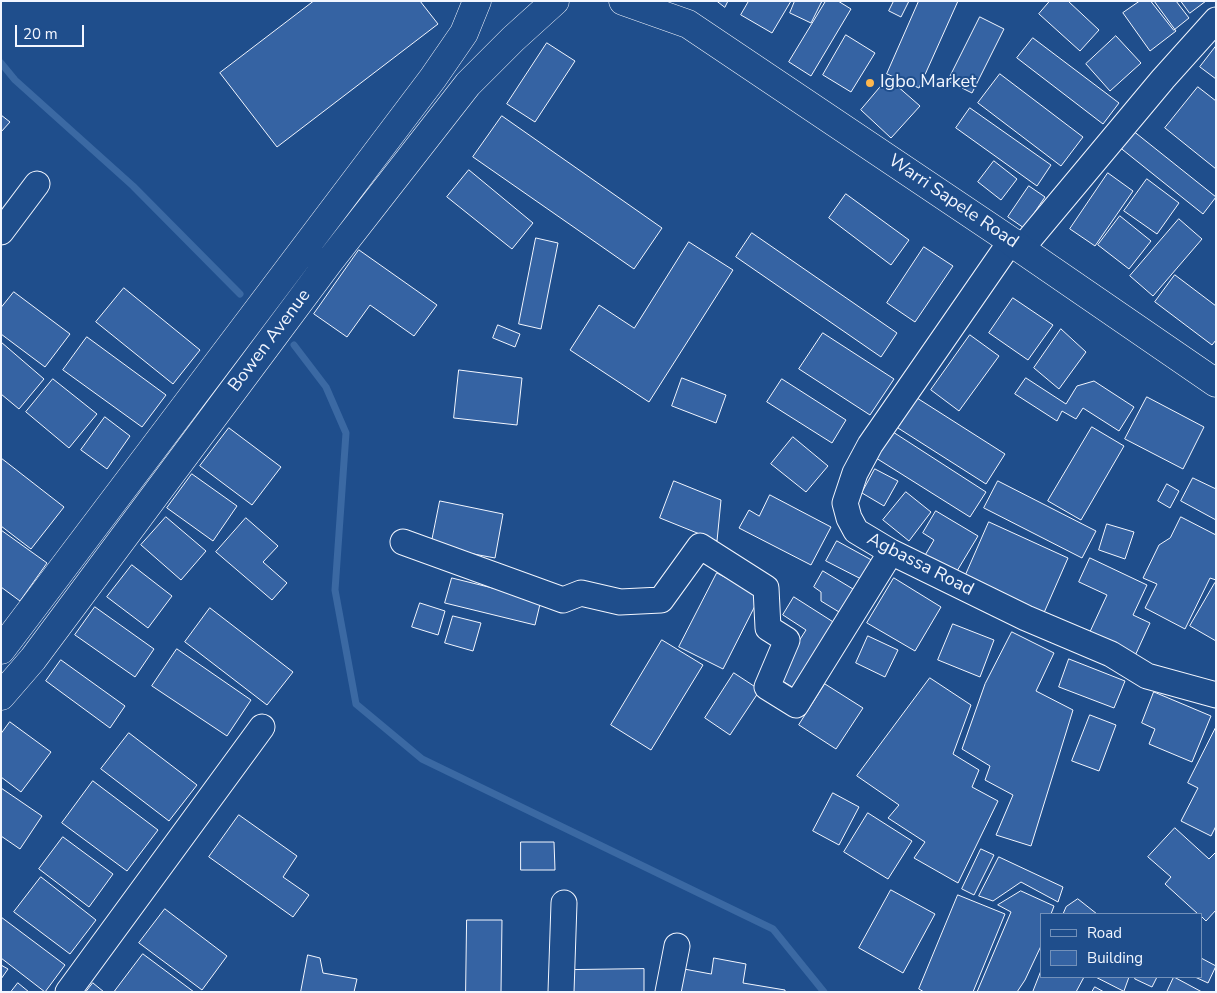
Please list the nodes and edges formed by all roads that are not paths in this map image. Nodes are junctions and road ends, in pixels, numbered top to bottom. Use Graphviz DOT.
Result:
graph roads {
  1 [pos="477,1"];
  2 [pos="556,1"];
  3 [pos="623,1"];
  4 [pos="668,1"];
  5 [pos="1216,20"];
  6 [pos="688,24"];
  7 [pos="36,184"];
  8 [pos="1,232"];
  9 [pos="1016,245"];
  10 [pos="1216,383"];
  11 [pos="403,542"];
  12 [pos="891,552"];
  13 [pos="1,650"];
  14 [pos="1216,695"];
  15 [pos="1,696"];
  16 [pos="262,727"];
  17 [pos="564,903"];
  18 [pos="677,946"];
  19 [pos="68,992"];
  20 [pos="561,992"];
  21 [pos="668,992"];
  1 -- 13 [label="main road, Bowen Avenue"];
  2 -- 15 [label="main road, Bowen Avenue"];
  3 -- 6 [label="main road, Warri Sapele Road"];
  4 -- 6 [label="main road, Warri Sapele Road"];
  5 -- 9 [label="street, Agbassa Road"];
  6 -- 9 [label="main road, Warri Sapele Road"];
  7 -- 8 [label="street"];
  9 -- 10 [label="main road, Warri Sapele Road"];
  9 -- 12 [label="street, Agbassa Road"];
  11 -- 12 [label="street"];
  12 -- 14 [label="street, Agbassa Road"];
  16 -- 19 [label="street"];
  17 -- 20 [label="street"];
  18 -- 21 [label="street"];
}
